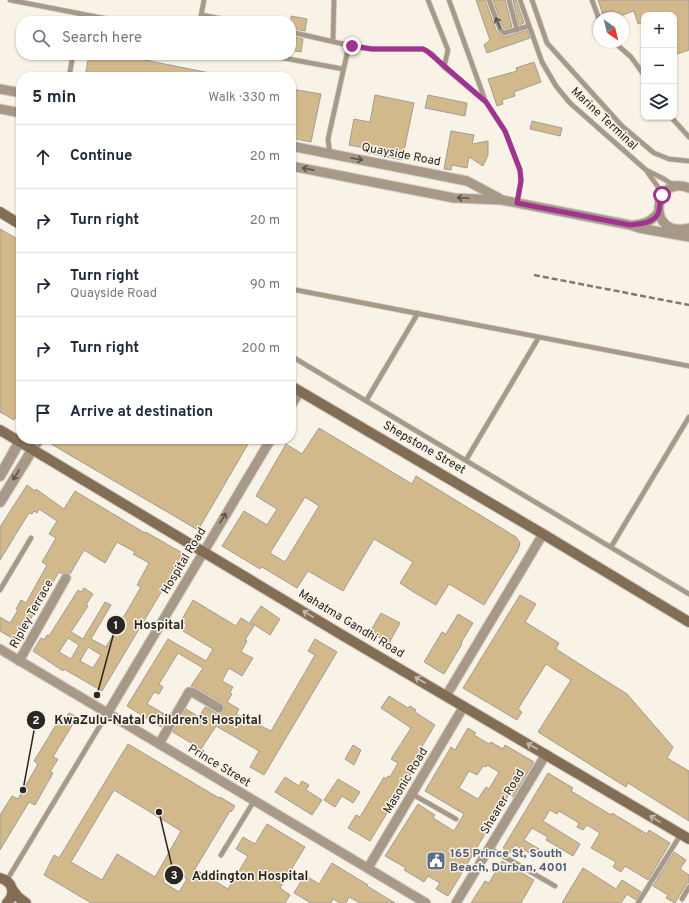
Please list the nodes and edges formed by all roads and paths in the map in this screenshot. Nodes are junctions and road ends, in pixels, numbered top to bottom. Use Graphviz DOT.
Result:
graph roads {
  1 [pos="10,0"];
  2 [pos="204,0"];
  3 [pos="334,0"];
  4 [pos="428,0"];
  5 [pos="449,0"];
  6 [pos="489,0"];
  7 [pos="509,0"];
  8 [pos="520,0"];
  9 [pos="532,0"];
  10 [pos="592,0"];
  11 [pos="596,12"];
  12 [pos="81,14"];
  13 [pos="202,15"];
  14 [pos="92,16"];
  15 [pos="207,16"];
  16 [pos="529,26"];
  17 [pos="517,30"];
  18 [pos="296,33"];
  19 [pos="333,41"];
  20 [pos="349,45"];
  21 [pos="621,48"];
  22 [pos="72,60"];
  23 [pos="294,60"];
  24 [pos="444,67"];
  25 [pos="343,69"];
  26 [pos="641,70"];
  27 [pos="70,72"];
  28 [pos="0,89"];
  29 [pos="16,92"];
  30 [pos="486,102"];
  31 [pos="0,109"];
  32 [pos="16,112"];
  33 [pos="674,120"];
  34 [pos="689,137"];
  35 [pos="296,147"];
  36 [pos="330,154"];
  37 [pos="689,161"];
  38 [pos="296,167"];
  39 [pos="646,170"];
  40 [pos="686,186"];
  41 [pos="502,200"];
  42 [pos="659,201"];
  43 [pos="517,203"];
  44 [pos="0,212"];
  45 [pos="659,212"];
  46 [pos="16,222"];
  47 [pos="630,225"];
  48 [pos="673,228"];
  49 [pos="659,232"];
  50 [pos="688,234"];
  51 [pos="296,290"];
  52 [pos="418,313"];
  53 [pos="539,337"];
  54 [pos="296,359"];
  55 [pos="689,366"];
  56 [pos="296,389"];
  57 [pos="300,391"];
  58 [pos="296,398"];
  59 [pos="366,401"];
  60 [pos="689,417"];
  61 [pos="0,430"];
  62 [pos="16,438"];
  63 [pos="18,444"];
  64 [pos="26,444"];
  65 [pos="36,444"];
  66 [pos="268,444"];
  67 [pos="33,449"];
  68 [pos="466,460"];
  69 [pos="0,476"];
  70 [pos="0,502"];
  71 [pos="543,534"];
  72 [pos="31,538"];
  73 [pos="611,547"];
  74 [pos="203,552"];
  75 [pos="66,578"];
  76 [pos="0,590"];
  77 [pos="689,594"];
  78 [pos="689,622"];
  79 [pos="0,649"];
  80 [pos="20,661"];
  81 [pos="446,696"];
  82 [pos="464,706"];
  83 [pos="219,708"];
  84 [pos="108,714"];
  85 [pos="159,744"];
  86 [pos="546,754"];
  87 [pos="412,794"];
  88 [pos="254,801"];
  89 [pos="456,819"];
  90 [pos="685,837"];
  91 [pos="489,848"];
  92 [pos="221,855"];
  93 [pos="368,868"];
  94 [pos="6,882"];
  95 [pos="555,886"];
  96 [pos="689,887"];
  97 [pos="682,899"];
  98 [pos="8,903"];
  99 [pos="26,903"];
  100 [pos="426,903"];
  101 [pos="456,903"];
  102 [pos="638,903"];
  1 -- 12 [label="lane"];
  2 -- 13 [label="lane"];
  3 -- 19 [label="lane"];
  4 -- 24 [label="lane"];
  5 -- 30 [label="lane"];
  17 -- 6 [label="lane, one-way"];
  7 -- 17 [label="lane"];
  8 -- 16 [label="lane, Marine Terminal"];
  9 -- 37 [label="lane"];
  10 -- 11 [label="lane"];
  12 -- 14 [label="lane"];
  13 -- 15 [label="lane"];
  16 -- 17 [label="lane"];
  16 -- 39 [label="lane, Marine Terminal"];
  18 -- 19 [label="lane"];
  19 -- 20 [label="lane"];
  20 -- 24 [label="lane"];
  20 -- 25 [label="lane"];
  21 -- 26 [label="lane"];
  22 -- 27 [label="lane"];
  23 -- 25 [label="lane"];
  24 -- 30 [label="lane"];
  25 -- 36 [label="lane"];
  28 -- 29 [label="street"];
  30 -- 43 [label="lane"];
  31 -- 32 [label="street"];
  33 -- 34 [label="lane"];
  35 -- 36 [label="street, Quayside Road"];
  36 -- 41 [label="street, Quayside Road, one-way"];
  41 -- 38 [label="street, Quayside Road, one-way"];
  39 -- 40 [label="lane, Marine Terminal"];
  39 -- 42 [label="lane"];
  40 -- 42 [label="street"];
  41 -- 43 [label="street, Quayside Road"];
  42 -- 45 [label="street"];
  43 -- 47 [label="street, Quayside Road"];
  44 -- 46 [label="main road"];
  45 -- 47 [label="street"];
  45 -- 48 [label="street"];
  47 -- 49 [label="street, Quayside Road"];
  48 -- 49 [label="street"];
  48 -- 50 [label="street"];
  49 -- 50 [label="street, Quayside Road"];
  51 -- 52 [label="lane"];
  52 -- 53 [label="lane"];
  52 -- 59 [label="lane"];
  53 -- 55 [label="lane"];
  53 -- 68 [label="lane"];
  54 -- 59 [label="lane"];
  56 -- 57 [label="main road, Shepstone Street"];
  57 -- 58 [label="street"];
  57 -- 71 [label="main road, Shepstone Street"];
  59 -- 68 [label="lane"];
  60 -- 73 [label="lane"];
  61 -- 62 [label="main road, Mahatma Gandhi Road"];
  63 -- 69 [label="street"];
  64 -- 67 [label="main road, Mahatma Gandhi Road"];
  65 -- 67 [label="street"];
  74 -- 66 [label="street, Hospital Road, one-way"];
  67 -- 70 [label="street, one-way"];
  67 -- 74 [label="main road, Mahatma Gandhi Road"];
  68 -- 73 [label="lane"];
  71 -- 78 [label="main road, Shepstone Street"];
  71 -- 81 [label="street"];
  72 -- 76 [label="lane"];
  73 -- 77 [label="lane"];
  81 -- 74 [label="main road, Mahatma Gandhi Road, one-way"];
  74 -- 84 [label="street, Hospital Road"];
  75 -- 80 [label="street, Ripley Terrace"];
  79 -- 80 [label="street, Prince Street"];
  80 -- 84 [label="street, Prince Street"];
  81 -- 82 [label="main road, Mahatma Gandhi Road"];
  86 -- 82 [label="main road, Mahatma Gandhi Road, one-way"];
  82 -- 87 [label="street, Masonic Road"];
  83 -- 85 [label="street"];
  84 -- 85 [label="street, Prince Street"];
  84 -- 94 [label="lane, Hospital Road"];
  85 -- 88 [label="street, Prince Street"];
  90 -- 86 [label="main road, Mahatma Gandhi Road, one-way"];
  86 -- 91 [label="street, Shearer Road"];
  87 -- 89 [label="lane"];
  87 -- 93 [label="street, Masonic Road"];
  88 -- 92 [label="lane"];
  88 -- 93 [label="street, Prince Street"];
  90 -- 102 [label="lane"];
  91 -- 95 [label="lane"];
  91 -- 101 [label="street, Shearer Road"];
  93 -- 100 [label="street, Prince Street"];
  94 -- 98 [label="main road"];
  94 -- 99 [label="main road"];
  96 -- 97 [label="lane"];
}
